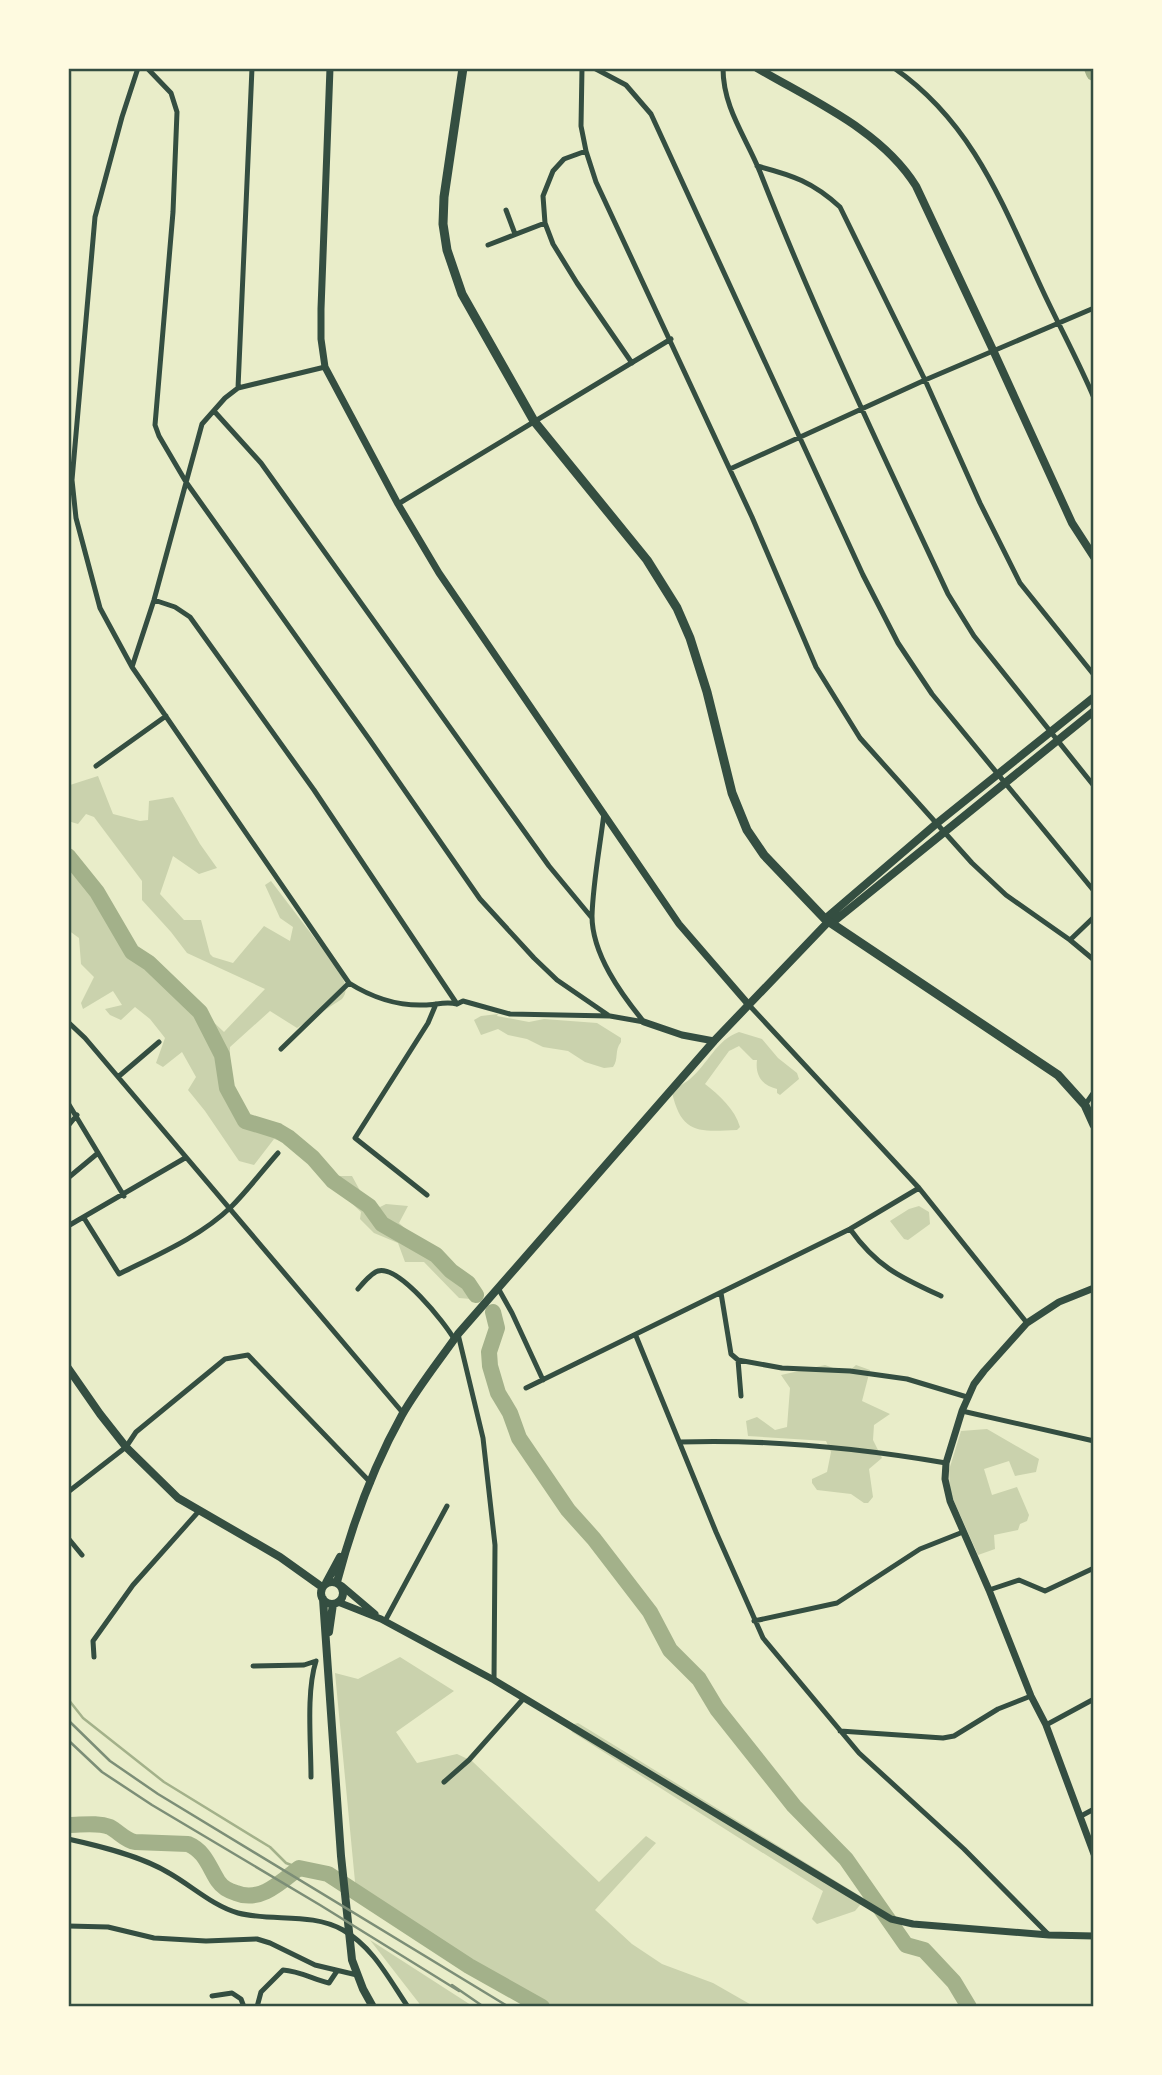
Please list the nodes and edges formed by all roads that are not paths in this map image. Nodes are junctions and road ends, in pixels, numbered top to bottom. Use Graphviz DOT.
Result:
graph roads {
  1 [pos="138,68"];
  2 [pos="147,68"];
  3 [pos="251,68"];
  4 [pos="330,68"];
  5 [pos="463,68"];
  6 [pos="582,68"];
  7 [pos="594,68"];
  8 [pos="723,68"];
  9 [pos="757,68"];
  10 [pos="894,68"];
  11 [pos="586,151"];
  12 [pos="757,166"];
  13 [pos="506,210"];
  14 [pos="545,223"];
  15 [pos="515,234"];
  16 [pos="488,245"];
  17 [pos="1094,308"];
  18 [pos="1058,323"];
  19 [pos="671,339"];
  20 [pos="993,350"];
  21 [pos="632,363"];
  22 [pos="325,367"];
  23 [pos="925,380"];
  24 [pos="238,388"];
  25 [pos="1094,398"];
  26 [pos="863,408"];
  27 [pos="214,411"];
  28 [pos="534,421"];
  29 [pos="799,436"];
  30 [pos="730,469"];
  31 [pos="186,482"];
  32 [pos="398,504"];
  33 [pos="1094,557"];
  34 [pos="154,600"];
  35 [pos="132,667"];
  36 [pos="1094,675"];
  37 [pos="1094,697"];
  38 [pos="1094,711"];
  39 [pos="166,716"];
  40 [pos="1050,731"];
  41 [pos="1058,740"];
  42 [pos="96,766"];
  43 [pos="999,774"];
  44 [pos="1006,782"];
  45 [pos="1094,786"];
  46 [pos="604,813"];
  47 [pos="936,824"];
  48 [pos="944,833"];
  49 [pos="1094,891"];
  50 [pos="1094,917"];
  51 [pos="592,918"];
  52 [pos="829,921"];
  53 [pos="1070,940"];
  54 [pos="1094,960"];
  55 [pos="349,983"];
  56 [pos="436,1004"];
  57 [pos="457,1004"];
  58 [pos="749,1006"];
  59 [pos="610,1016"];
  60 [pos="68,1022"];
  61 [pos="644,1022"];
  62 [pos="714,1041"];
  63 [pos="159,1042"];
  64 [pos="281,1049"];
  65 [pos="118,1077"];
  66 [pos="1094,1092"];
  67 [pos="68,1103"];
  68 [pos="1085,1105"];
  69 [pos="77,1115"];
  70 [pos="1094,1125"];
  71 [pos="68,1126"];
  72 [pos="98,1153"];
  73 [pos="278,1153"];
  74 [pos="185,1158"];
  75 [pos="68,1178"];
  76 [pos="919,1188"];
  77 [pos="427,1195"];
  78 [pos="124,1196"];
  79 [pos="230,1207"];
  80 [pos="68,1218"];
  81 [pos="84,1218"];
  82 [pos="70,1225"];
  83 [pos="850,1229"];
  84 [pos="498,1288"];
  85 [pos="358,1289"];
  86 [pos="1092,1290"];
  87 [pos="721,1293"];
  88 [pos="941,1296"];
  89 [pos="1027,1323"];
  90 [pos="636,1336"];
  91 [pos="456,1337"];
  92 [pos="738,1360"];
  93 [pos="68,1368"];
  94 [pos="542,1380"];
  95 [pos="526,1388"];
  96 [pos="741,1396"];
  97 [pos="967,1397"];
  98 [pos="962,1411"];
  99 [pos="403,1413"];
  100 [pos="1094,1441"];
  101 [pos="680,1442"];
  102 [pos="126,1447"];
  103 [pos="946,1463"];
  104 [pos="370,1483"];
  105 [pos="68,1492"];
  106 [pos="447,1506"];
  107 [pos="199,1511"];
  108 [pos="963,1532"];
  109 [pos="68,1538"];
  110 [pos="346,1546"];
  111 [pos="82,1555"];
  112 [pos="1094,1568"];
  113 [pos="339,1584"];
  114 [pos="324,1585"];
  115 [pos="989,1590"];
  116 [pos="323,1599"];
  117 [pos="336,1603"];
  118 [pos="383,1620"];
  119 [pos="754,1621"];
  120 [pos="327,1645"];
  121 [pos="94,1657"];
  122 [pos="253,1666"];
  123 [pos="494,1680"];
  124 [pos="1031,1696"];
  125 [pos="524,1698"];
  126 [pos="1094,1699"];
  127 [pos="1046,1725"];
  128 [pos="840,1731"];
  129 [pos="311,1777"];
  130 [pos="444,1782"];
  131 [pos="1094,1809"];
  132 [pos="1081,1816"];
  133 [pos="68,1839"];
  134 [pos="1094,1854"];
  135 [pos="68,1926"];
  136 [pos="1049,1935"];
  137 [pos="1094,1936"];
  138 [pos="337,1971"];
  139 [pos="357,1975"];
  140 [pos="212,1996"];
  141 [pos="244,2007"];
  142 [pos="257,2007"];
  143 [pos="373,2007"];
  144 [pos="408,2007"];
  1 -- 35 [label="street"];
  2 -- 31 [label="street"];
  3 -- 24 [label="street"];
  4 -- 22 [label="street"];
  5 -- 28 [label="main road"];
  6 -- 11 [label="street"];
  7 -- 29 [label="street"];
  8 -- 12 [label="street"];
  9 -- 20 [label="main road"];
  10 -- 18 [label="street"];
  11 -- 14 [label="street"];
  11 -- 19 [label="street"];
  12 -- 23 [label="street"];
  12 -- 26 [label="street"];
  13 -- 15 [label="street"];
  14 -- 15 [label="street"];
  14 -- 21 [label="street"];
  15 -- 16 [label="street"];
  17 -- 18 [label="street"];
  18 -- 20 [label="street"];
  18 -- 25 [label="street"];
  19 -- 21 [label="street"];
  19 -- 30 [label="street"];
  20 -- 23 [label="street"];
  20 -- 33 [label="main road"];
  21 -- 28 [label="street"];
  22 -- 24 [label="street"];
  22 -- 32 [label="street"];
  23 -- 26 [label="street"];
  23 -- 36 [label="street"];
  24 -- 27 [label="street"];
  26 -- 29 [label="street"];
  26 -- 40 [label="street"];
  27 -- 31 [label="street"];
  27 -- 51 [label="street"];
  28 -- 32 [label="street"];
  28 -- 52 [label="main road"];
  29 -- 30 [label="street"];
  29 -- 43 [label="street"];
  30 -- 47 [label="street"];
  31 -- 34 [label="street"];
  31 -- 59 [label="street"];
  32 -- 46 [label="street"];
  34 -- 35 [label="street"];
  34 -- 57 [label="street"];
  35 -- 39 [label="street"];
  37 -- 40 [label="main road"];
  38 -- 41 [label="main road"];
  39 -- 42 [label="street"];
  39 -- 55 [label="street"];
  40 -- 41 [label="street"];
  40 -- 43 [label="main road"];
  41 -- 44 [label="main road"];
  41 -- 45 [label="street"];
  43 -- 44 [label="street"];
  43 -- 47 [label="main road"];
  44 -- 48 [label="main road"];
  44 -- 49 [label="street"];
  46 -- 51 [label="street"];
  46 -- 58 [label="street"];
  47 -- 48 [label="street"];
  47 -- 52 [label="main road"];
  48 -- 52 [label="main road"];
  48 -- 53 [label="street"];
  50 -- 53 [label="street"];
  51 -- 61 [label="street"];
  52 -- 58 [label="main road"];
  52 -- 68 [label="main road"];
  53 -- 54 [label="street"];
  55 -- 56 [label="street"];
  55 -- 64 [label="street"];
  56 -- 57 [label="street"];
  56 -- 77 [label="street"];
  57 -- 59 [label="street"];
  58 -- 62 [label="main road"];
  58 -- 76 [label="street"];
  59 -- 61 [label="street"];
  60 -- 65 [label="street"];
  61 -- 62 [label="street"];
  62 -- 84 [label="main road"];
  63 -- 65 [label="street"];
  65 -- 74 [label="street"];
  66 -- 68 [label="street"];
  67 -- 69 [label="street"];
  68 -- 70 [label="main road"];
  69 -- 71 [label="street"];
  69 -- 72 [label="street"];
  72 -- 75 [label="street"];
  72 -- 78 [label="street"];
  73 -- 79 [label="street"];
  74 -- 78 [label="street"];
  74 -- 79 [label="street"];
  76 -- 83 [label="street"];
  76 -- 89 [label="street"];
  78 -- 81 [label="street"];
  79 -- 81 [label="street"];
  79 -- 99 [label="street"];
  80 -- 82 [label="street"];
  81 -- 82 [label="street"];
  83 -- 87 [label="street"];
  83 -- 88 [label="street"];
  84 -- 91 [label="main road"];
  84 -- 94 [label="street"];
  85 -- 91 [label="street"];
  86 -- 89 [label="street"];
  87 -- 90 [label="street"];
  87 -- 92 [label="street"];
  89 -- 97 [label="street"];
  90 -- 94 [label="street"];
  90 -- 101 [label="street"];
  91 -- 99 [label="main road"];
  91 -- 123 [label="street"];
  92 -- 96 [label="street"];
  92 -- 97 [label="street"];
  93 -- 102 [label="main road"];
  94 -- 95 [label="street"];
  97 -- 98 [label="street"];
  98 -- 100 [label="street"];
  98 -- 103 [label="street"];
  99 -- 104 [label="main road"];
  101 -- 103 [label="street"];
  101 -- 119 [label="street"];
  102 -- 104 [label="street"];
  102 -- 105 [label="street"];
  102 -- 107 [label="main road"];
  103 -- 108 [label="street"];
  104 -- 110 [label="main road"];
  106 -- 118 [label="street"];
  107 -- 114 [label="main road"];
  107 -- 121 [label="street"];
  108 -- 115 [label="street"];
  108 -- 119 [label="street"];
  109 -- 111 [label="street"];
  110 -- 113 [label="main road"];
  110 -- 114 [label="main road"];
  112 -- 115 [label="street"];
  113 -- 114 [label="main road"];
  113 -- 117 [label="main road"];
  113 -- 118 [label="street"];
  114 -- 116 [label="main road"];
  115 -- 124 [label="street"];
  116 -- 117 [label="main road"];
  116 -- 120 [label="main road"];
  117 -- 118 [label="street"];
  117 -- 120 [label="main road"];
  118 -- 123 [label="street"];
  119 -- 128 [label="street"];
  120 -- 139 [label="main road"];
  122 -- 129 [label="street"];
  123 -- 125 [label="street"];
  124 -- 127 [label="street"];
  124 -- 128 [label="street"];
  125 -- 130 [label="street"];
  125 -- 136 [label="street"];
  126 -- 127 [label="street"];
  127 -- 132 [label="street"];
  128 -- 136 [label="street"];
  131 -- 132 [label="street"];
  132 -- 134 [label="street"];
  133 -- 144 [label="street"];
  135 -- 138 [label="street"];
  136 -- 137 [label="street"];
  138 -- 139 [label="street"];
  138 -- 142 [label="street"];
  139 -- 143 [label="main road"];
  140 -- 141 [label="street"];
}
